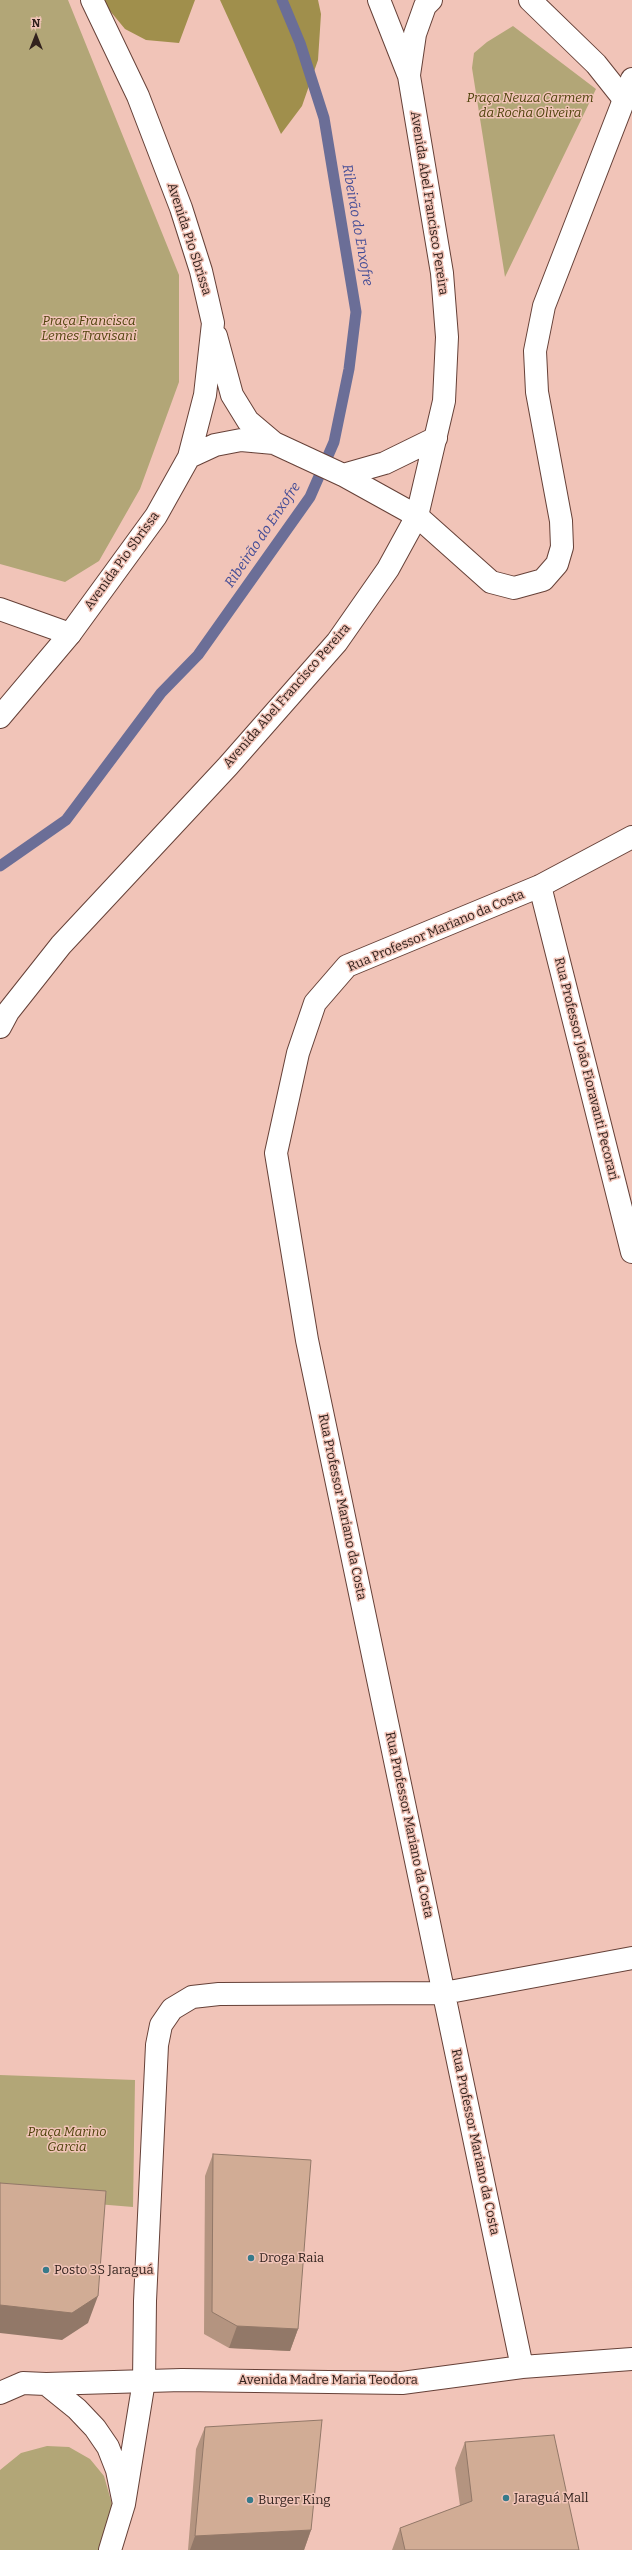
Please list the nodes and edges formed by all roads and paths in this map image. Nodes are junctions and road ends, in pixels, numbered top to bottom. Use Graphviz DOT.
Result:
graph roads {
  1 [pos="92,0"];
  2 [pos="379,0"];
  3 [pos="431,0"];
  4 [pos="530,0"];
  5 [pos="409,76"];
  6 [pos="627,88"];
  7 [pos="213,323"];
  8 [pos="436,438"];
  9 [pos="278,445"];
  10 [pos="189,458"];
  11 [pos="339,473"];
  12 [pos="417,516"];
  13 [pos="0,609"];
  14 [pos="70,634"];
  15 [pos="0,717"];
  16 [pos="632,837"];
  17 [pos="540,886"];
  18 [pos="0,1027"];
  19 [pos="632,1252"];
  20 [pos="632,1958"];
  21 [pos="444,1993"];
  22 [pos="632,2359"];
  23 [pos="522,2367"];
  24 [pos="0,2376"];
  25 [pos="144,2381"];
  26 [pos="23,2383"];
  27 [pos="46,2384"];
  28 [pos="0,2393"];
  29 [pos="124,2504"];
  30 [pos="110,2550"];
  1 -- 7 [label="street, Avenida Pio Sbrissa"];
  2 -- 5 [label="street, Avenida Abel Francisco Pereira"];
  3 -- 5 [label="street"];
  4 -- 6 [label="street"];
  5 -- 8 [label="street, Avenida Abel Francisco Pereira"];
  6 -- 12 [label="street"];
  7 -- 9 [label="street"];
  7 -- 10 [label="street, Avenida Pio Sbrissa"];
  8 -- 11 [label="street"];
  8 -- 12 [label="street, Avenida Abel Francisco Pereira"];
  9 -- 10 [label="street"];
  9 -- 11 [label="street"];
  10 -- 14 [label="street, Avenida Pio Sbrissa"];
  11 -- 12 [label="street"];
  12 -- 18 [label="street, Avenida Abel Francisco Pereira"];
  13 -- 14 [label="street"];
  14 -- 15 [label="street, Avenida Pio Sbrissa"];
  16 -- 17 [label="street, Rua Professor Mariano da Costa"];
  17 -- 19 [label="street, Rua Professor João Fioravanti Pecorari"];
  17 -- 21 [label="street, Rua Professor Mariano da Costa"];
  20 -- 21 [label="street"];
  21 -- 23 [label="street, Rua Professor Mariano da Costa"];
  21 -- 25 [label="street"];
  22 -- 23 [label="street, Avenida Madre Maria Teodora"];
  23 -- 25 [label="street, Avenida Madre Maria Teodora"];
  24 -- 26 [label="street"];
  25 -- 27 [label="street, Avenida Madre Maria Teodora"];
  25 -- 29 [label="street"];
  26 -- 27 [label="street, Avenida Madre Maria Teodora"];
  26 -- 28 [label="street"];
  27 -- 29 [label="street"];
  29 -- 30 [label="street"];
}
